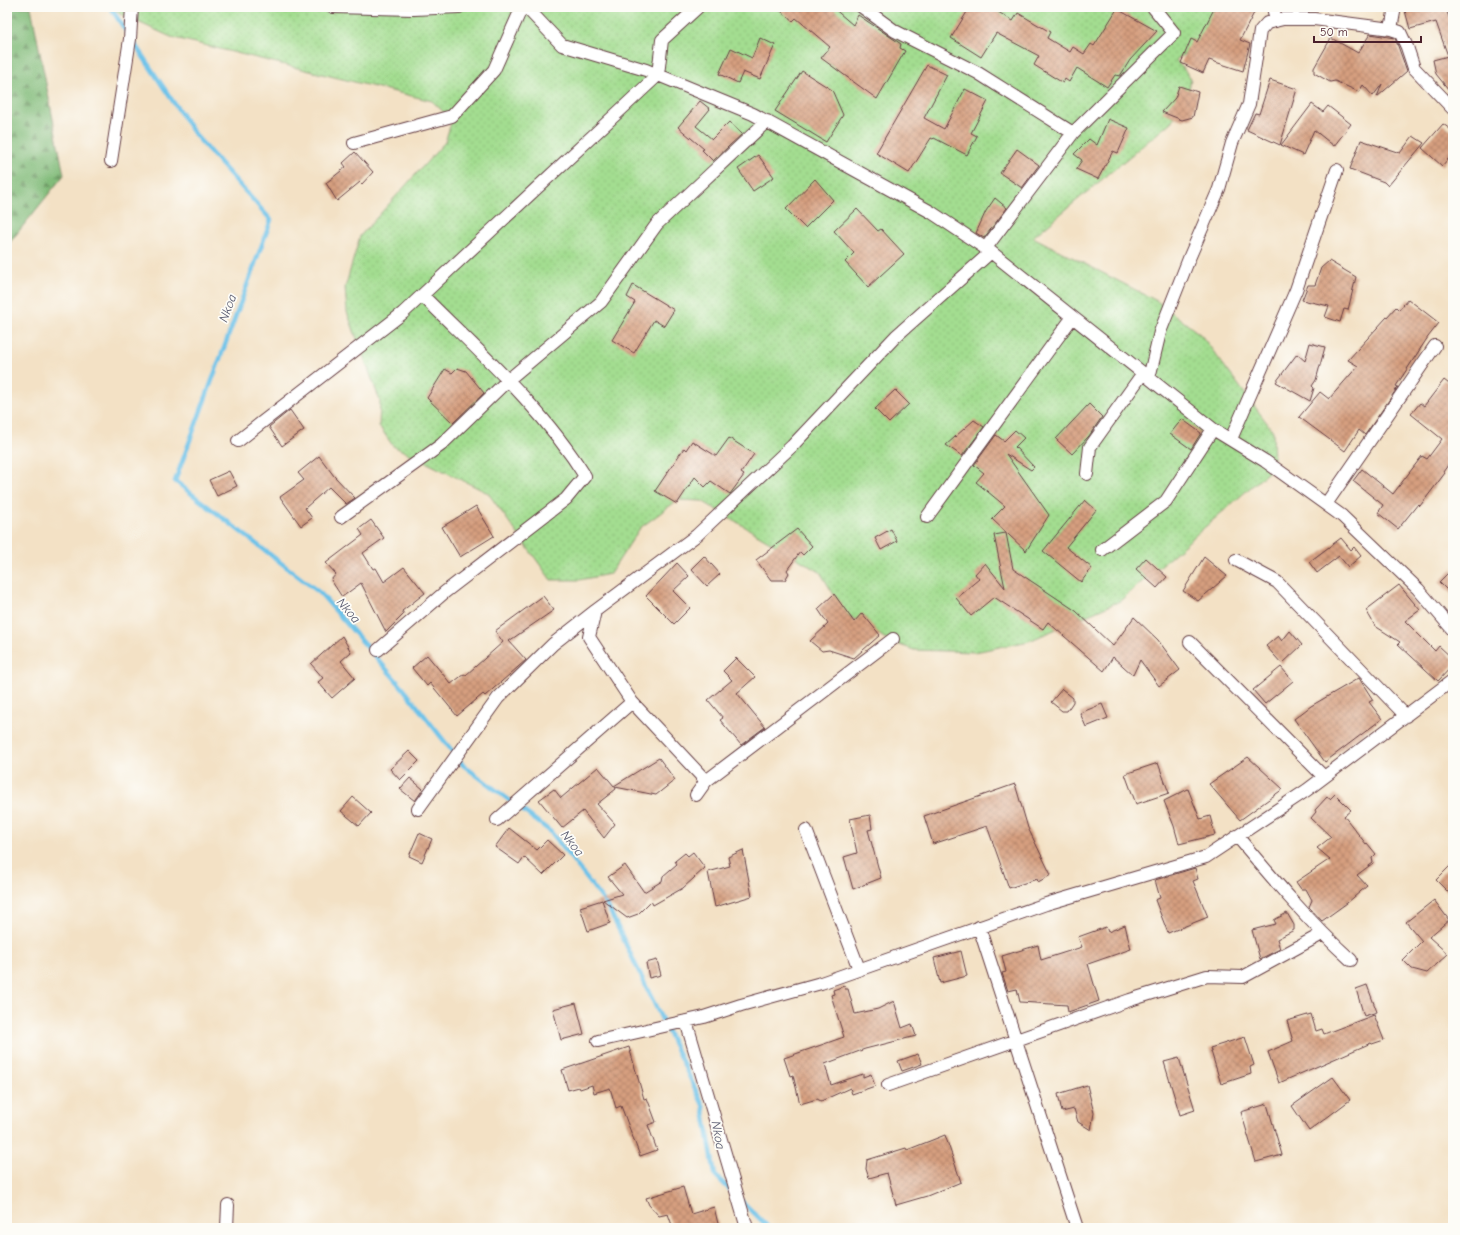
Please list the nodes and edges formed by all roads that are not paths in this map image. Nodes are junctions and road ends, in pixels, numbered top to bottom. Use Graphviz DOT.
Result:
graph roads {
  1 [pos="132,7"];
  2 [pos="333,7"];
  3 [pos="459,7"];
  4 [pos="522,7"];
  5 [pos="526,7"];
  6 [pos="698,7"];
  7 [pos="862,7"];
  8 [pos="1153,7"];
  9 [pos="1273,7"];
  10 [pos="1395,7"];
  11 [pos="1276,21"];
  12 [pos="1391,29"];
  13 [pos="658,75"];
  14 [pos="1453,109"];
  15 [pos="767,122"];
  16 [pos="1073,133"];
  17 [pos="354,142"];
  18 [pos="111,161"];
  19 [pos="1337,170"];
  20 [pos="988,251"];
  21 [pos="422,295"];
  22 [pos="1072,318"];
  23 [pos="1435,346"];
  24 [pos="1146,375"];
  25 [pos="508,380"];
  26 [pos="1213,428"];
  27 [pos="1231,439"];
  28 [pos="238,441"];
  29 [pos="1087,474"];
  30 [pos="1326,504"];
  31 [pos="341,517"];
  32 [pos="927,518"];
  33 [pos="1102,550"];
  34 [pos="1236,560"];
  35 [pos="595,611"];
  36 [pos="1453,630"];
  37 [pos="893,639"];
  38 [pos="1190,642"];
  39 [pos="378,650"];
  40 [pos="1453,680"];
  41 [pos="632,702"];
  42 [pos="1406,716"];
  43 [pos="1324,777"];
  44 [pos="706,781"];
  45 [pos="696,796"];
  46 [pos="418,809"];
  47 [pos="497,820"];
  48 [pos="806,830"];
  49 [pos="1237,836"];
  50 [pos="979,927"];
  51 [pos="1322,934"];
  52 [pos="1351,960"];
  53 [pos="859,970"];
  54 [pos="686,1021"];
  55 [pos="1015,1040"];
  56 [pos="598,1042"];
  57 [pos="888,1085"];
  58 [pos="228,1205"];
  59 [pos="227,1228"];
  60 [pos="747,1228"];
  61 [pos="1077,1228"];
  1 -- 18 [label="street"];
  2 -- 3 [label="street"];
  4 -- 17 [label="street"];
  5 -- 13 [label="street"];
  6 -- 13 [label="street"];
  7 -- 16 [label="street"];
  8 -- 16 [label="street"];
  9 -- 11 [label="street"];
  10 -- 12 [label="street"];
  11 -- 12 [label="street"];
  11 -- 24 [label="street"];
  12 -- 14 [label="street"];
  13 -- 15 [label="street"];
  13 -- 21 [label="street"];
  15 -- 20 [label="street"];
  15 -- 25 [label="street"];
  16 -- 20 [label="street"];
  19 -- 27 [label="street"];
  20 -- 22 [label="street"];
  20 -- 35 [label="street"];
  21 -- 25 [label="street"];
  21 -- 28 [label="street"];
  22 -- 24 [label="street"];
  22 -- 32 [label="street"];
  23 -- 30 [label="street"];
  24 -- 26 [label="street"];
  24 -- 29 [label="street"];
  25 -- 31 [label="street"];
  25 -- 39 [label="street"];
  26 -- 27 [label="street"];
  26 -- 33 [label="street"];
  27 -- 30 [label="street"];
  30 -- 36 [label="street"];
  34 -- 42 [label="street"];
  35 -- 41 [label="street"];
  35 -- 46 [label="street"];
  37 -- 44 [label="street"];
  38 -- 43 [label="street"];
  40 -- 42 [label="street"];
  41 -- 44 [label="street"];
  41 -- 47 [label="street"];
  42 -- 43 [label="street"];
  43 -- 49 [label="street"];
  44 -- 45 [label="street"];
  48 -- 53 [label="street"];
  49 -- 50 [label="street"];
  49 -- 51 [label="street"];
  50 -- 53 [label="street"];
  50 -- 55 [label="street"];
  51 -- 52 [label="street"];
  51 -- 55 [label="street"];
  53 -- 54 [label="street"];
  54 -- 56 [label="street"];
  54 -- 60 [label="street"];
  55 -- 57 [label="street"];
  55 -- 61 [label="street"];
  58 -- 59 [label="street"];
}
